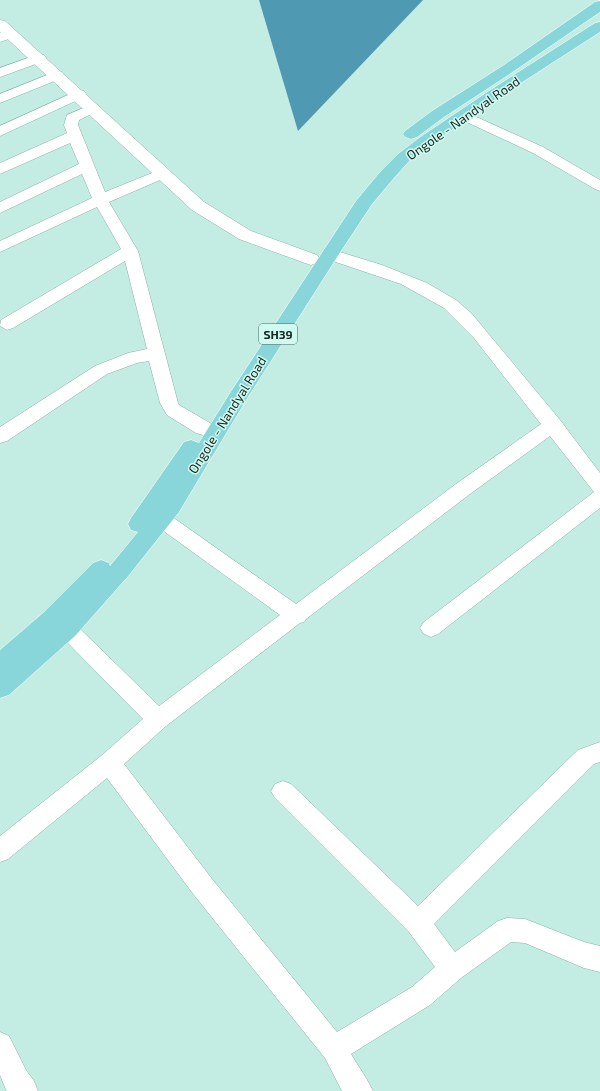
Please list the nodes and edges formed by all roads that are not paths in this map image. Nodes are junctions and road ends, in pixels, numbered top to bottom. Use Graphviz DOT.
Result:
graph roads {
  1 [pos="600,4"];
  2 [pos="600,26"];
  3 [pos="3,32"];
  4 [pos="39,58"];
  5 [pos="0,73"];
  6 [pos="57,75"];
  7 [pos="79,94"];
  8 [pos="0,99"];
  9 [pos="93,108"];
  10 [pos="463,115"];
  11 [pos="0,132"];
  12 [pos="75,135"];
  13 [pos="87,166"];
  14 [pos="0,169"];
  15 [pos="162,174"];
  16 [pos="600,186"];
  17 [pos="100,200"];
  18 [pos="0,208"];
  19 [pos="123,241"];
  20 [pos="0,247"];
  21 [pos="330,254"];
  22 [pos="310,260"];
  23 [pos="7,324"];
  24 [pos="156,354"];
  25 [pos="553,425"];
  26 [pos="203,428"];
  27 [pos="0,436"];
  28 [pos="600,487"];
  29 [pos="600,498"];
  30 [pos="161,519"];
  31 [pos="297,616"];
  32 [pos="431,628"];
  33 [pos="67,629"];
  34 [pos="0,664"];
  35 [pos="0,688"];
  36 [pos="158,719"];
  37 [pos="600,752"];
  38 [pos="109,763"];
  39 [pos="283,791"];
  40 [pos="0,851"];
  41 [pos="418,923"];
  42 [pos="600,959"];
  43 [pos="452,969"];
  44 [pos="0,1045"];
  45 [pos="334,1049"];
  46 [pos="24,1091"];
  47 [pos="358,1091"];
  1 -- 22 [label="main road, Ongole - Nandyal Road / SH39"];
  2 -- 10 [label="main road, Ongole - Nandyal Road / SH39"];
  3 -- 4 [label="street"];
  4 -- 5 [label="street"];
  4 -- 6 [label="street"];
  6 -- 7 [label="street"];
  6 -- 8 [label="street"];
  7 -- 9 [label="street"];
  7 -- 11 [label="street"];
  9 -- 12 [label="street"];
  9 -- 15 [label="street"];
  10 -- 16 [label="street"];
  10 -- 21 [label="main road, Ongole - Nandyal Road / SH39"];
  12 -- 13 [label="street"];
  12 -- 14 [label="street"];
  13 -- 17 [label="street"];
  13 -- 18 [label="street"];
  15 -- 17 [label="street"];
  15 -- 22 [label="street"];
  17 -- 19 [label="street"];
  17 -- 20 [label="street"];
  19 -- 23 [label="street"];
  19 -- 24 [label="street"];
  21 -- 25 [label="street"];
  21 -- 30 [label="main road, Ongole - Nandyal Road / SH39"];
  22 -- 26 [label="main road, Ongole - Nandyal Road / SH39"];
  24 -- 26 [label="street"];
  24 -- 27 [label="street"];
  25 -- 28 [label="street"];
  25 -- 31 [label="street"];
  26 -- 34 [label="main road, Ongole - Nandyal Road / SH39"];
  29 -- 32 [label="street"];
  30 -- 31 [label="street"];
  30 -- 33 [label="main road, Ongole - Nandyal Road / SH39"];
  31 -- 36 [label="street"];
  33 -- 35 [label="main road, Ongole - Nandyal Road / SH39"];
  33 -- 36 [label="street"];
  36 -- 38 [label="street"];
  37 -- 41 [label="street"];
  38 -- 40 [label="street"];
  38 -- 45 [label="street"];
  39 -- 41 [label="street"];
  41 -- 43 [label="street"];
  42 -- 43 [label="street"];
  43 -- 45 [label="street"];
  44 -- 46 [label="street"];
  45 -- 47 [label="street"];
}
